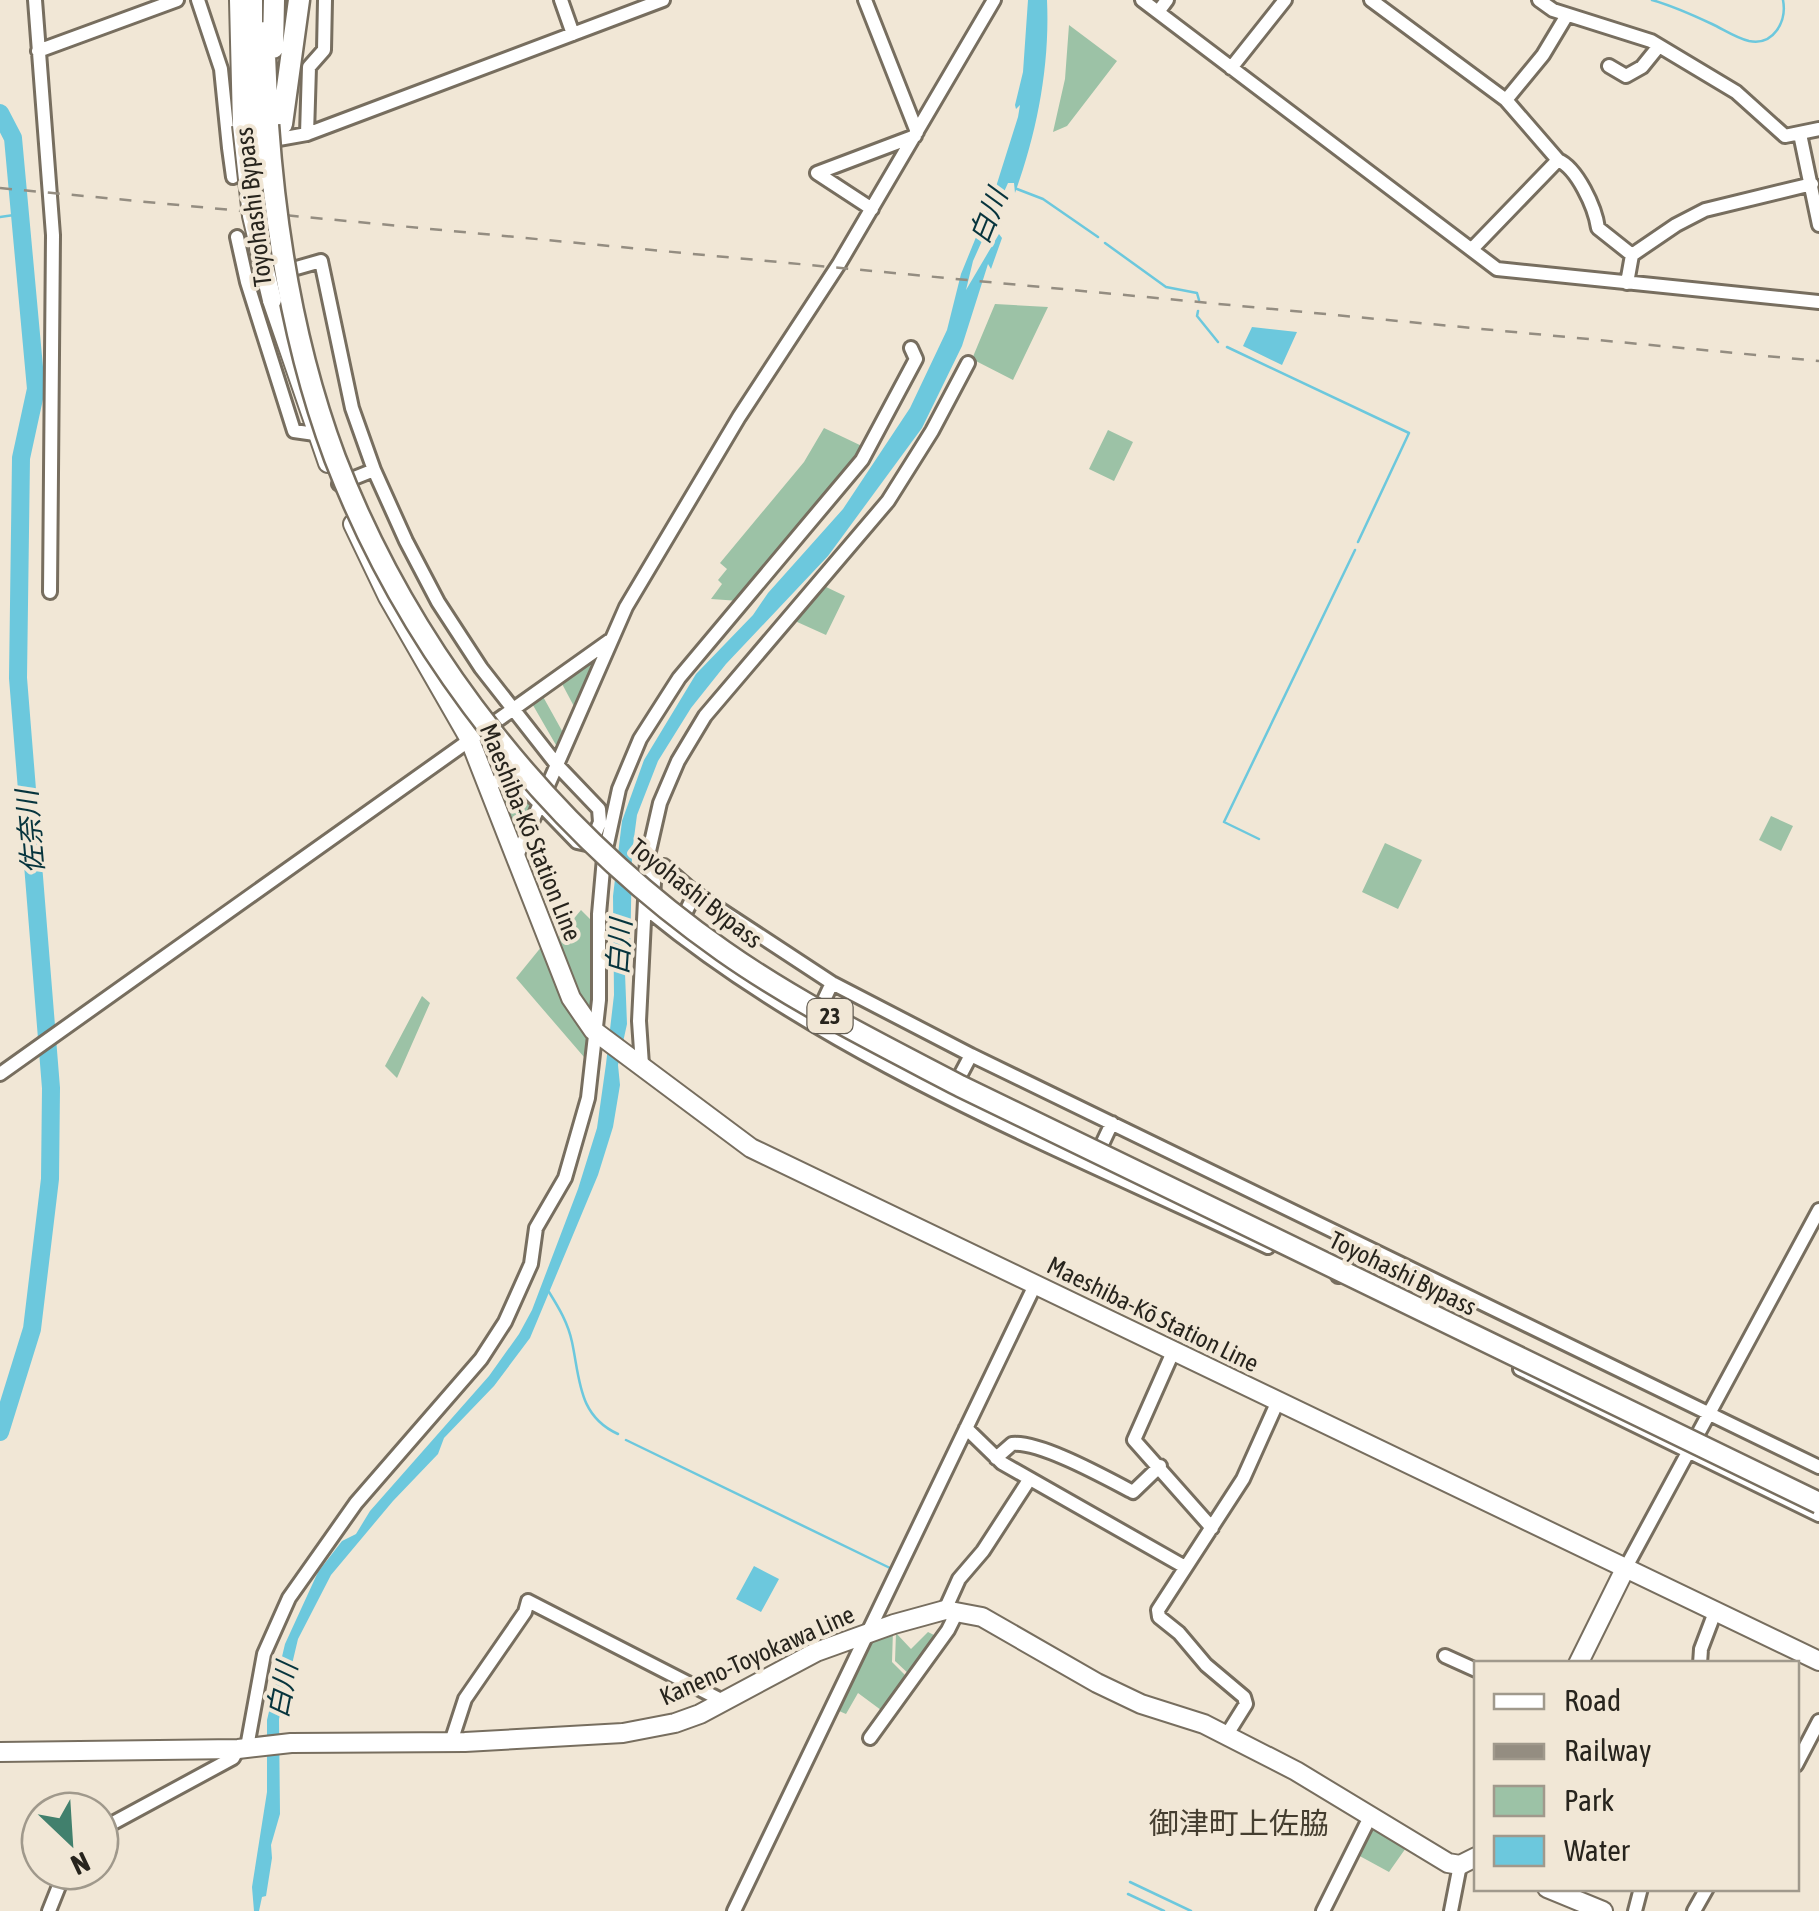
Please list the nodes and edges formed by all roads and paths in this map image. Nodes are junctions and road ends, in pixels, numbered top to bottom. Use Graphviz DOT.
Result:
graph roads {
  1 [pos="35,0"];
  2 [pos="177,0"];
  3 [pos="198,0"];
  4 [pos="239,0"];
  5 [pos="252,0"];
  6 [pos="264,0"];
  7 [pos="274,0"];
  8 [pos="299,0"];
  9 [pos="325,0"];
  10 [pos="561,0"];
  11 [pos="663,0"];
  12 [pos="865,0"];
  13 [pos="994,0"];
  14 [pos="1142,0"];
  15 [pos="1168,0"];
  16 [pos="1285,0"];
  17 [pos="1371,0"];
  18 [pos="1539,0"];
  19 [pos="1158,12"];
  20 [pos="1567,15"];
  21 [pos="573,34"];
  22 [pos="1659,46"];
  23 [pos="38,51"];
  24 [pos="1609,66"];
  25 [pos="1231,68"];
  26 [pos="1506,100"];
  27 [pos="263,125"];
  28 [pos="1819,129"];
  29 [pos="307,134"];
  30 [pos="916,134"];
  31 [pos="1800,134"];
  32 [pos="229,148"];
  33 [pos="1558,160"];
  34 [pos="233,177"];
  35 [pos="1812,184"];
  36 [pos="872,209"];
  37 [pos="1819,225"];
  38 [pos="237,237"];
  39 [pos="1472,249"];
  40 [pos="1632,255"];
  41 [pos="247,282"];
  42 [pos="1627,284"];
  43 [pos="1819,302"];
  44 [pos="911,348"];
  45 [pos="968,363"];
  46 [pos="315,434"];
  47 [pos="374,470"];
  48 [pos="337,484"];
  49 [pos="50,592"];
  50 [pos="611,640"];
  51 [pos="513,709"];
  52 [pos="468,738"];
  53 [pos="557,765"];
  54 [pos="490,785"];
  55 [pos="540,802"];
  56 [pos="517,856"];
  57 [pos="695,893"];
  58 [pos="676,932"];
  59 [pos="832,983"];
  60 [pos="812,1025"];
  61 [pos="595,1032"];
  62 [pos="970,1055"];
  63 [pos="639,1063"];
  64 [pos="0,1074"];
  65 [pos="949,1096"];
  66 [pos="1112,1122"];
  67 [pos="1093,1164"];
  68 [pos="1819,1210"];
  69 [pos="1353,1242"];
  70 [pos="1336,1279"];
  71 [pos="1035,1285"];
  72 [pos="1173,1352"];
  73 [pos="1278,1401"];
  74 [pos="1709,1414"];
  75 [pos="966,1428"];
  76 [pos="1689,1452"];
  77 [pos="996,1458"];
  78 [pos="1160,1466"];
  79 [pos="1819,1467"];
  80 [pos="1029,1480"];
  81 [pos="1819,1499"];
  82 [pos="1819,1515"];
  83 [pos="1212,1528"];
  84 [pos="1186,1567"];
  85 [pos="1625,1569"];
  86 [pos="951,1611"];
  87 [pos="1716,1612"];
  88 [pos="868,1633"];
  89 [pos="1445,1656"];
  90 [pos="1579,1661"];
  91 [pos="1700,1661"];
  92 [pos="1819,1661"];
  93 [pos="1474,1669"];
  94 [pos="723,1702"];
  95 [pos="1819,1722"];
  96 [pos="1226,1736"];
  97 [pos="870,1738"];
  98 [pos="451,1742"];
  99 [pos="247,1748"];
  100 [pos="0,1752"];
  101 [pos="1799,1759"];
  102 [pos="1368,1812"];
  103 [pos="120,1819"];
  104 [pos="1468,1861"];
  105 [pos="1556,1891"];
  106 [pos="734,1911"];
  107 [pos="1323,1911"];
  108 [pos="1451,1911"];
  109 [pos="1602,1911"];
  1 -- 23 [label="street"];
  2 -- 23 [label="street"];
  3 -- 32 [label="street"];
  4 -- 27 [label="main road, Maeshiba-Kō Station Line"];
  5 -- 27 [label="highway"];
  6 -- 27 [label="highway, Toyohashi Bypass / 23"];
  7 -- 27 [label="highway, Toyohashi Bypass / 23"];
  8 -- 27 [label="highway"];
  9 -- 29 [label="street"];
  10 -- 21 [label="street"];
  11 -- 21 [label="street"];
  12 -- 30 [label="street"];
  13 -- 30 [label="street"];
  14 -- 19 [label="street"];
  15 -- 19 [label="street"];
  16 -- 25 [label="street"];
  17 -- 26 [label="street"];
  18 -- 20 [label="street"];
  19 -- 25 [label="street"];
  20 -- 22 [label="street"];
  20 -- 26 [label="street"];
  21 -- 29 [label="street"];
  22 -- 24 [label="street"];
  22 -- 31 [label="street"];
  23 -- 49 [label="street"];
  25 -- 39 [label="street"];
  26 -- 33 [label="street"];
  27 -- 46 [label="main road, Maeshiba-Kō Station Line, bridge"];
  27 -- 81 [label="highway, Toyohashi Bypass / 23, bridge"];
  27 -- 81 [label="highway, Toyohashi Bypass / 23, bridge"];
  28 -- 31 [label="street"];
  29 -- 32 [label="street"];
  30 -- 36 [label="street"];
  30 -- 36 [label="street"];
  31 -- 35 [label="street"];
  32 -- 34 [label="street"];
  33 -- 39 [label="street"];
  33 -- 40 [label="street"];
  35 -- 37 [label="street"];
  35 -- 40 [label="street"];
  36 -- 50 [label="street"];
  38 -- 41 [label="street"];
  39 -- 42 [label="street"];
  40 -- 42 [label="street"];
  41 -- 46 [label="street"];
  41 -- 47 [label="street"];
  42 -- 43 [label="street"];
  44 -- 61 [label="street"];
  45 -- 63 [label="street"];
  46 -- 48 [label="main road, Maeshiba-Kō Station Line"];
  47 -- 48 [label="street"];
  47 -- 51 [label="street"];
  48 -- 52 [label="main road, Maeshiba-Kō Station Line"];
  50 -- 51 [label="street"];
  50 -- 53 [label="street"];
  51 -- 52 [label="street"];
  51 -- 53 [label="street"];
  52 -- 54 [label="main road, Maeshiba-Kō Station Line"];
  52 -- 64 [label="street"];
  53 -- 55 [label="street"];
  53 -- 55 [label="street"];
  54 -- 55 [label="street"];
  54 -- 56 [label="main road, Maeshiba-Kō Station Line"];
  55 -- 56 [label="street"];
  56 -- 61 [label="main road, Maeshiba-Kō Station Line"];
  57 -- 58 [label="street"];
  57 -- 58 [label="street"];
  57 -- 59 [label="street"];
  58 -- 60 [label="street"];
  59 -- 60 [label="street"];
  59 -- 62 [label="street"];
  60 -- 65 [label="street"];
  61 -- 63 [label="main road, Maeshiba-Kō Station Line"];
  61 -- 99 [label="street"];
  62 -- 65 [label="street"];
  62 -- 66 [label="street"];
  63 -- 71 [label="main road, Maeshiba-Kō Station Line"];
  65 -- 67 [label="street"];
  66 -- 67 [label="street"];
  66 -- 69 [label="street"];
  67 -- 70 [label="street"];
  68 -- 74 [label="street"];
  69 -- 70 [label="street"];
  69 -- 74 [label="street"];
  70 -- 76 [label="street"];
  71 -- 72 [label="main road, Maeshiba-Kō Station Line"];
  71 -- 75 [label="street"];
  72 -- 73 [label="main road, Maeshiba-Kō Station Line"];
  72 -- 78 [label="street"];
  73 -- 83 [label="street"];
  73 -- 85 [label="main road, Maeshiba-Kō Station Line"];
  74 -- 76 [label="street"];
  74 -- 79 [label="street"];
  75 -- 77 [label="street"];
  75 -- 88 [label="street"];
  76 -- 82 [label="street"];
  76 -- 85 [label="street"];
  77 -- 78 [label="street"];
  77 -- 80 [label="street"];
  78 -- 83 [label="street"];
  80 -- 84 [label="street"];
  80 -- 86 [label="street"];
  83 -- 84 [label="street"];
  84 -- 96 [label="street"];
  85 -- 87 [label="main road"];
  85 -- 90 [label="main road"];
  86 -- 88 [label="main road, Kaneno-Toyokawa Line"];
  86 -- 96 [label="main road"];
  86 -- 97 [label="street"];
  87 -- 91 [label="street"];
  87 -- 92 [label="main road"];
  88 -- 94 [label="main road, Kaneno-Toyokawa Line"];
  88 -- 106 [label="street"];
  89 -- 93 [label="street"];
  94 -- 98 [label="main road, Kaneno-Toyokawa Line"];
  94 -- 98 [label="street"];
  95 -- 101 [label="street"];
  96 -- 102 [label="main road"];
  98 -- 99 [label="main road, Kaneno-Toyokawa Line"];
  99 -- 100 [label="main road"];
  99 -- 103 [label="street"];
  102 -- 104 [label="main road"];
  102 -- 107 [label="street"];
  104 -- 108 [label="street"];
  105 -- 109 [label="main road"];
}
